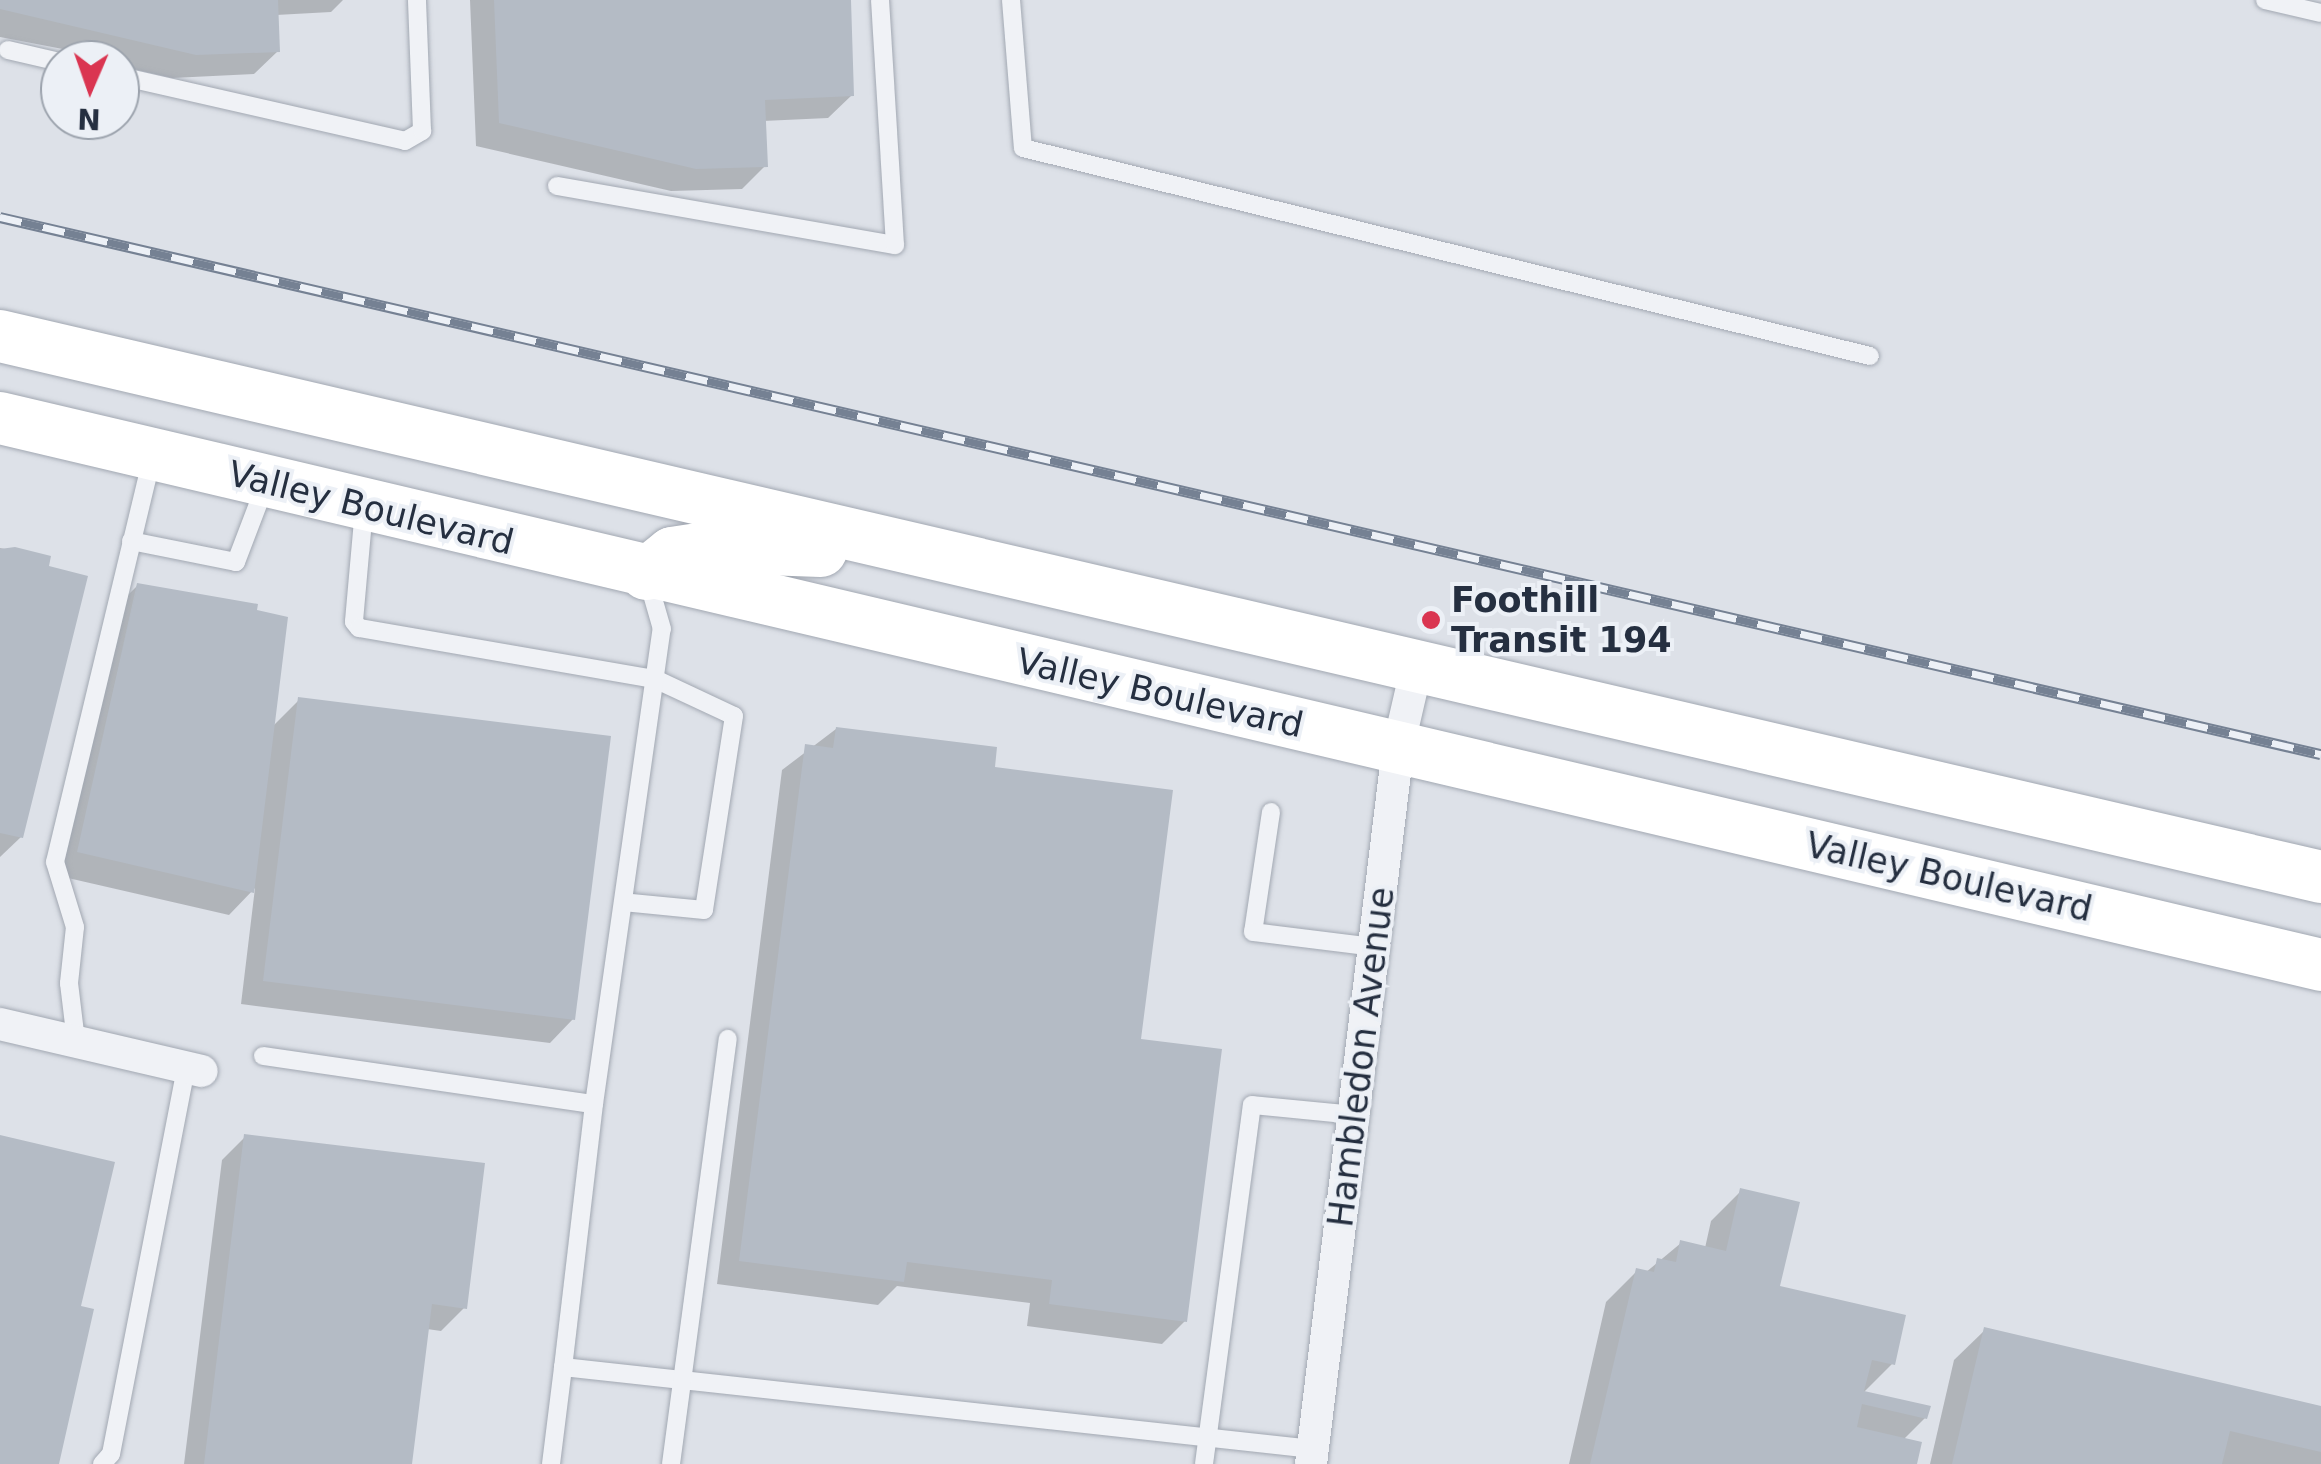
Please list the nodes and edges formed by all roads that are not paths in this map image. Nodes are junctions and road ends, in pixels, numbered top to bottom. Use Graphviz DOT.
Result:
graph roads {
  1 [pos="417,0"];
  2 [pos="880,0"];
  3 [pos="1010,0"];
  4 [pos="2265,0"];
  5 [pos="2321,14"];
  6 [pos="8,50"];
  7 [pos="40,57"];
  8 [pos="140,81"];
  9 [pos="557,186"];
  10 [pos="0,336"];
  11 [pos="1870,356"];
  12 [pos="0,418"];
  13 [pos="154,454"];
  14 [pos="266,483"];
  15 [pos="364,509"];
  16 [pos="131,541"];
  17 [pos="943,556"];
  18 [pos="646,574"];
  19 [pos="1418,666"];
  20 [pos="655,679"];
  21 [pos="1398,748"];
  22 [pos="1271,812"];
  23 [pos="2321,877"];
  24 [pos="623,902"];
  25 [pos="1374,947"];
  26 [pos="2321,965"];
  27 [pos="0,1024"];
  28 [pos="728,1039"];
  29 [pos="76,1041"];
  30 [pos="262,1056"];
  31 [pos="194,1069"];
  32 [pos="594,1104"];
  33 [pos="1354,1116"];
  34 [pos="563,1367"];
  35 [pos="683,1379"];
  36 [pos="1208,1437"];
  37 [pos="1312,1456"];
  38 [pos="102,1464"];
  39 [pos="551,1464"];
  40 [pos="670,1464"];
  41 [pos="1204,1464"];
  1 -- 8 [label="lane"];
  2 -- 9 [label="lane"];
  3 -- 11 [label="lane"];
  4 -- 5 [label="lane"];
  6 -- 7 [label="lane"];
  10 -- 17 [label="main road"];
  12 -- 13 [label="main road, Valley Boulevard"];
  13 -- 14 [label="main road, Valley Boulevard"];
  13 -- 16 [label="lane"];
  14 -- 15 [label="main road, Valley Boulevard"];
  14 -- 16 [label="lane"];
  15 -- 18 [label="main road, Valley Boulevard"];
  15 -- 20 [label="lane"];
  16 -- 29 [label="lane"];
  17 -- 18 [label="main road"];
  17 -- 19 [label="main road"];
  18 -- 20 [label="lane"];
  18 -- 21 [label="main road, Valley Boulevard"];
  19 -- 21 [label="street, Hambledon Avenue"];
  19 -- 23 [label="main road"];
  20 -- 24 [label="lane"];
  20 -- 24 [label="lane"];
  21 -- 25 [label="street, Hambledon Avenue"];
  21 -- 26 [label="main road, Valley Boulevard"];
  22 -- 25 [label="lane"];
  24 -- 32 [label="lane"];
  25 -- 33 [label="street, Hambledon Avenue"];
  27 -- 29 [label="street"];
  28 -- 35 [label="lane"];
  29 -- 31 [label="street"];
  30 -- 32 [label="lane"];
  31 -- 38 [label="lane"];
  32 -- 34 [label="lane"];
  33 -- 36 [label="lane"];
  33 -- 37 [label="street, Hambledon Avenue"];
  34 -- 35 [label="lane"];
  34 -- 39 [label="lane"];
  35 -- 36 [label="lane"];
  35 -- 40 [label="lane"];
  36 -- 37 [label="lane"];
  36 -- 41 [label="lane"];
}
